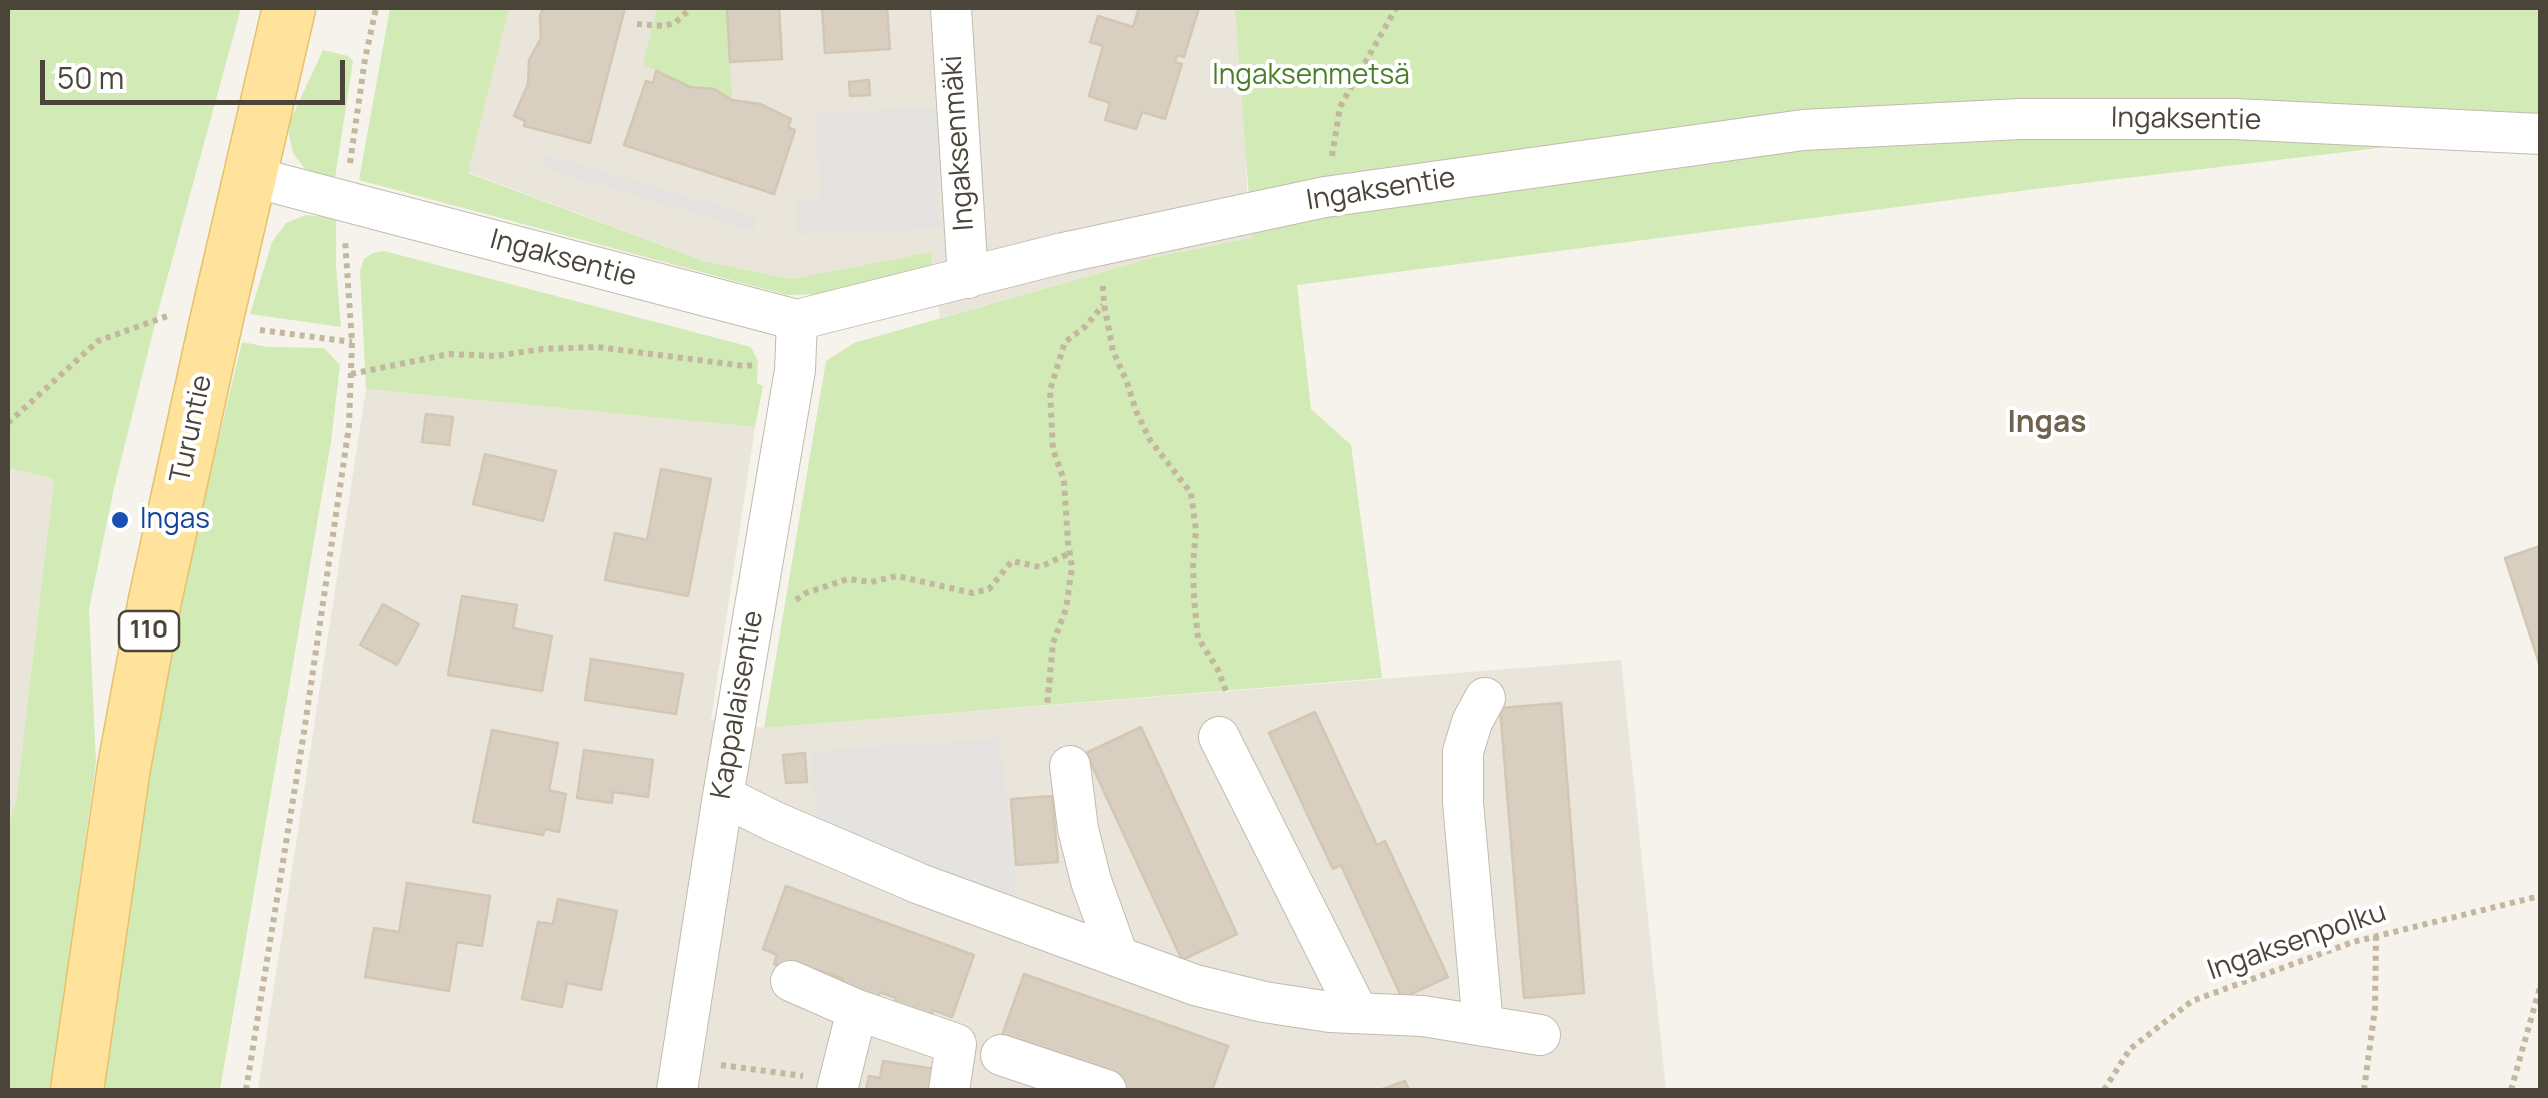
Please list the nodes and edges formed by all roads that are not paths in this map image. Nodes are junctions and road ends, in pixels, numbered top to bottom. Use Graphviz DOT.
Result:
graph roads {
  1 [pos="289,8"];
  2 [pos="951,8"];
  3 [pos="2540,134"];
  4 [pos="249,176"];
  5 [pos="968,278"];
  6 [pos="797,320"];
  7 [pos="1485,698"];
  8 [pos="1219,738"];
  9 [pos="1070,766"];
  10 [pos="723,796"];
  11 [pos="1118,956"];
  12 [pos="791,981"];
  13 [pos="858,1010"];
  14 [pos="1358,1013"];
  15 [pos="1482,1026"];
  16 [pos="1540,1034"];
  17 [pos="1001,1055"];
  18 [pos="838,1086"];
  19 [pos="77,1090"];
  20 [pos="677,1090"];
  21 [pos="949,1090"];
  22 [pos="1106,1090"];
  1 -- 4 [label="main road, Turuntie / 110"];
  2 -- 5 [label="street, Ingaksenmäki"];
  3 -- 5 [label="street, Ingaksentie"];
  4 -- 6 [label="street, Ingaksentie"];
  4 -- 19 [label="main road, Turuntie / 110"];
  5 -- 6 [label="street, Ingaksentie"];
  6 -- 10 [label="street, Kappalaisentie"];
  7 -- 15 [label="street"];
  8 -- 14 [label="street"];
  9 -- 11 [label="street"];
  10 -- 11 [label="street"];
  10 -- 20 [label="street, Kappalaisentie"];
  11 -- 14 [label="street"];
  12 -- 13 [label="street"];
  13 -- 18 [label="street"];
  13 -- 21 [label="street"];
  14 -- 15 [label="street"];
  15 -- 16 [label="street"];
  17 -- 22 [label="street"];
}
